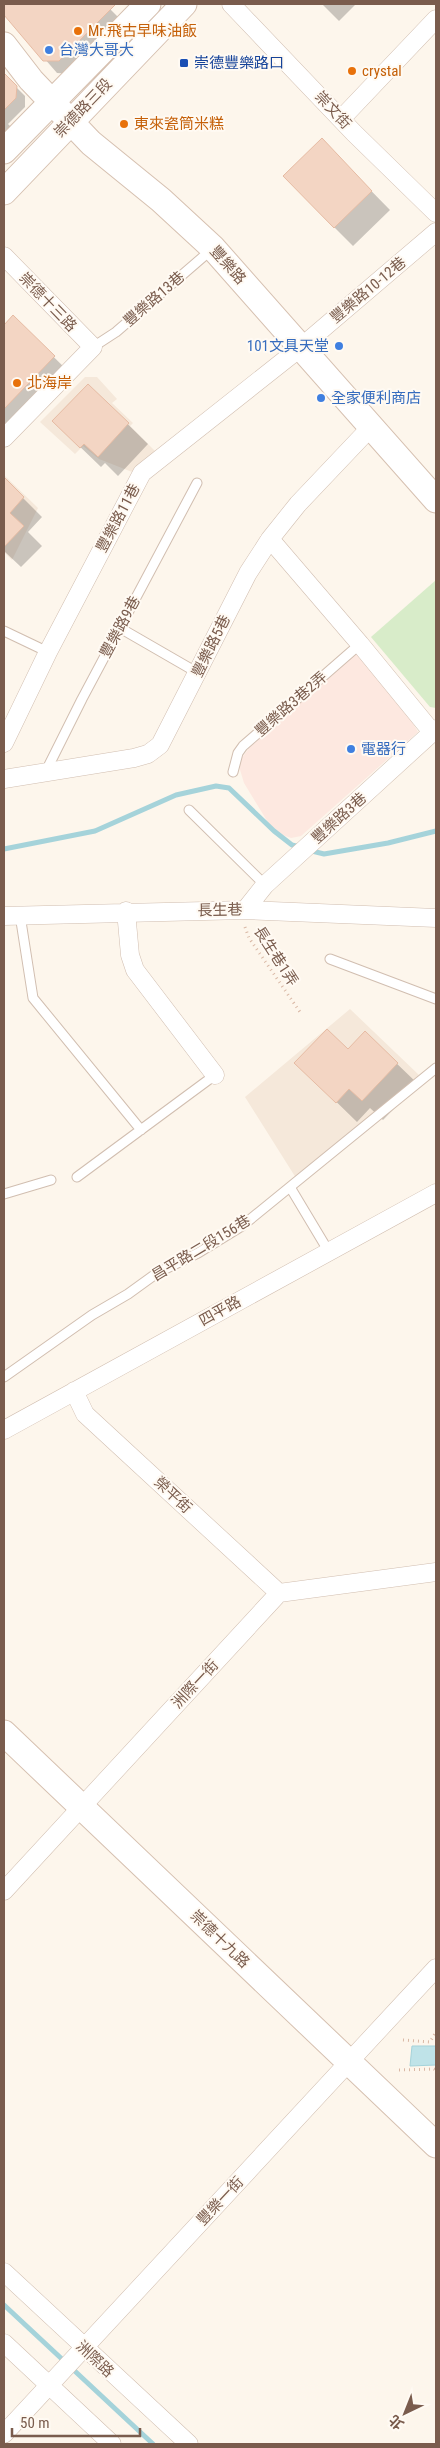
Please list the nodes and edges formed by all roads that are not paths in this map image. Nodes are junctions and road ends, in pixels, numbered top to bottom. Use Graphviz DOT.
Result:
graph roads {
  1 [pos="184,4"];
  2 [pos="231,4"];
  3 [pos="143,5"];
  4 [pos="436,19"];
  5 [pos="4,45"];
  6 [pos="51,102"];
  7 [pos="342,118"];
  8 [pos="69,122"];
  9 [pos="4,151"];
  10 [pos="4,192"];
  11 [pos="436,213"];
  12 [pos="436,232"];
  13 [pos="213,248"];
  14 [pos="4,256"];
  15 [pos="93,347"];
  16 [pos="300,348"];
  17 [pos="371,427"];
  18 [pos="4,438"];
  19 [pos="197,483"];
  20 [pos="433,490"];
  21 [pos="270,539"];
  22 [pos="120,628"];
  23 [pos="4,631"];
  24 [pos="360,644"];
  25 [pos="48,652"];
  26 [pos="198,673"];
  27 [pos="434,730"];
  28 [pos="4,742"];
  29 [pos="233,772"];
  30 [pos="45,773"];
  31 [pos="4,779"];
  32 [pos="189,810"];
  33 [pos="265,885"];
  34 [pos="245,910"];
  35 [pos="126,911"];
  36 [pos="12,915"];
  37 [pos="436,918"];
  38 [pos="330,958"];
  39 [pos="436,1000"];
  40 [pos="436,1068"];
  41 [pos="215,1075"];
  42 [pos="141,1130"];
  43 [pos="77,1178"];
  44 [pos="51,1180"];
  45 [pos="290,1187"];
  46 [pos="436,1193"];
  47 [pos="4,1194"];
  48 [pos="328,1252"];
  49 [pos="4,1377"];
  50 [pos="74,1391"];
  51 [pos="4,1430"];
  52 [pos="436,1572"];
  53 [pos="279,1593"];
  54 [pos="4,1733"];
  55 [pos="82,1807"];
  56 [pos="4,1891"];
  57 [pos="436,1968"];
  58 [pos="349,2062"];
  59 [pos="436,2145"];
  60 [pos="4,2272"];
  61 [pos="4,2343"];
  62 [pos="73,2359"];
  63 [pos="49,2385"];
  64 [pos="4,2434"];
  65 [pos="112,2444"];
  66 [pos="189,2444"];
  1 -- 8 [label="street, 崇德路三段"];
  2 -- 7 [label="street, 崇文街"];
  3 -- 6 [label="street, 崇德路三段"];
  4 -- 7 [label="street"];
  5 -- 6 [label="street, 豐樂路"];
  6 -- 8 [label="street, 豐樂路"];
  6 -- 9 [label="street, 崇德路三段"];
  7 -- 11 [label="street, 崇文街"];
  8 -- 10 [label="street, 崇德路三段"];
  8 -- 13 [label="street, 豐樂路"];
  12 -- 16 [label="street, 豐樂路10-12巷"];
  13 -- 15 [label="lane, 豐樂路13巷"];
  13 -- 16 [label="street, 豐樂路"];
  14 -- 15 [label="street, 崇德十三路"];
  15 -- 18 [label="street"];
  16 -- 17 [label="street, 豐樂路"];
  16 -- 25 [label="street, 豐樂路11巷"];
  17 -- 20 [label="street, 豐樂路"];
  17 -- 21 [label="street, 豐樂路5巷"];
  19 -- 22 [label="lane, 豐樂路9巷"];
  21 -- 24 [label="street"];
  21 -- 26 [label="street, 豐樂路5巷"];
  22 -- 26 [label="lane"];
  22 -- 30 [label="lane, 豐樂路9巷"];
  23 -- 25 [label="lane"];
  24 -- 27 [label="street"];
  24 -- 29 [label="lane, 豐樂路3巷2弄"];
  25 -- 28 [label="street, 豐樂路11巷"];
  26 -- 30 [label="street, 豐樂路5巷"];
  27 -- 33 [label="street, 豐樂路3巷"];
  30 -- 31 [label="street, 豐樂路5巷"];
  32 -- 33 [label="lane"];
  33 -- 34 [label="street, 豐樂路3巷"];
  34 -- 35 [label="street, 長生巷"];
  34 -- 37 [label="street, 長生巷"];
  35 -- 36 [label="street, 長生巷"];
  35 -- 41 [label="street"];
  36 -- 42 [label="lane"];
  38 -- 39 [label="lane"];
  40 -- 45 [label="lane, 昌平路二段156巷"];
  41 -- 42 [label="lane"];
  42 -- 43 [label="lane"];
  44 -- 47 [label="lane"];
  45 -- 48 [label="lane"];
  45 -- 49 [label="lane, 昌平路二段156巷"];
  46 -- 48 [label="street, 四平路"];
  48 -- 50 [label="street, 四平路"];
  50 -- 51 [label="street, 四平路"];
  50 -- 53 [label="street, 榮平街"];
  52 -- 53 [label="street"];
  53 -- 55 [label="street, 洲際一街"];
  54 -- 55 [label="street, 崇德十九路"];
  55 -- 56 [label="street, 洲際一街"];
  55 -- 58 [label="street, 崇德十九路"];
  57 -- 58 [label="street, 豐樂一街"];
  58 -- 59 [label="street, 崇德十九路"];
  58 -- 62 [label="street, 豐樂一街"];
  60 -- 62 [label="street, 洲際路"];
  61 -- 63 [label="street"];
  62 -- 63 [label="street, 豐樂一街"];
  62 -- 66 [label="street, 洲際路"];
  63 -- 64 [label="street, 豐樂一街"];
  63 -- 65 [label="street"];
}
